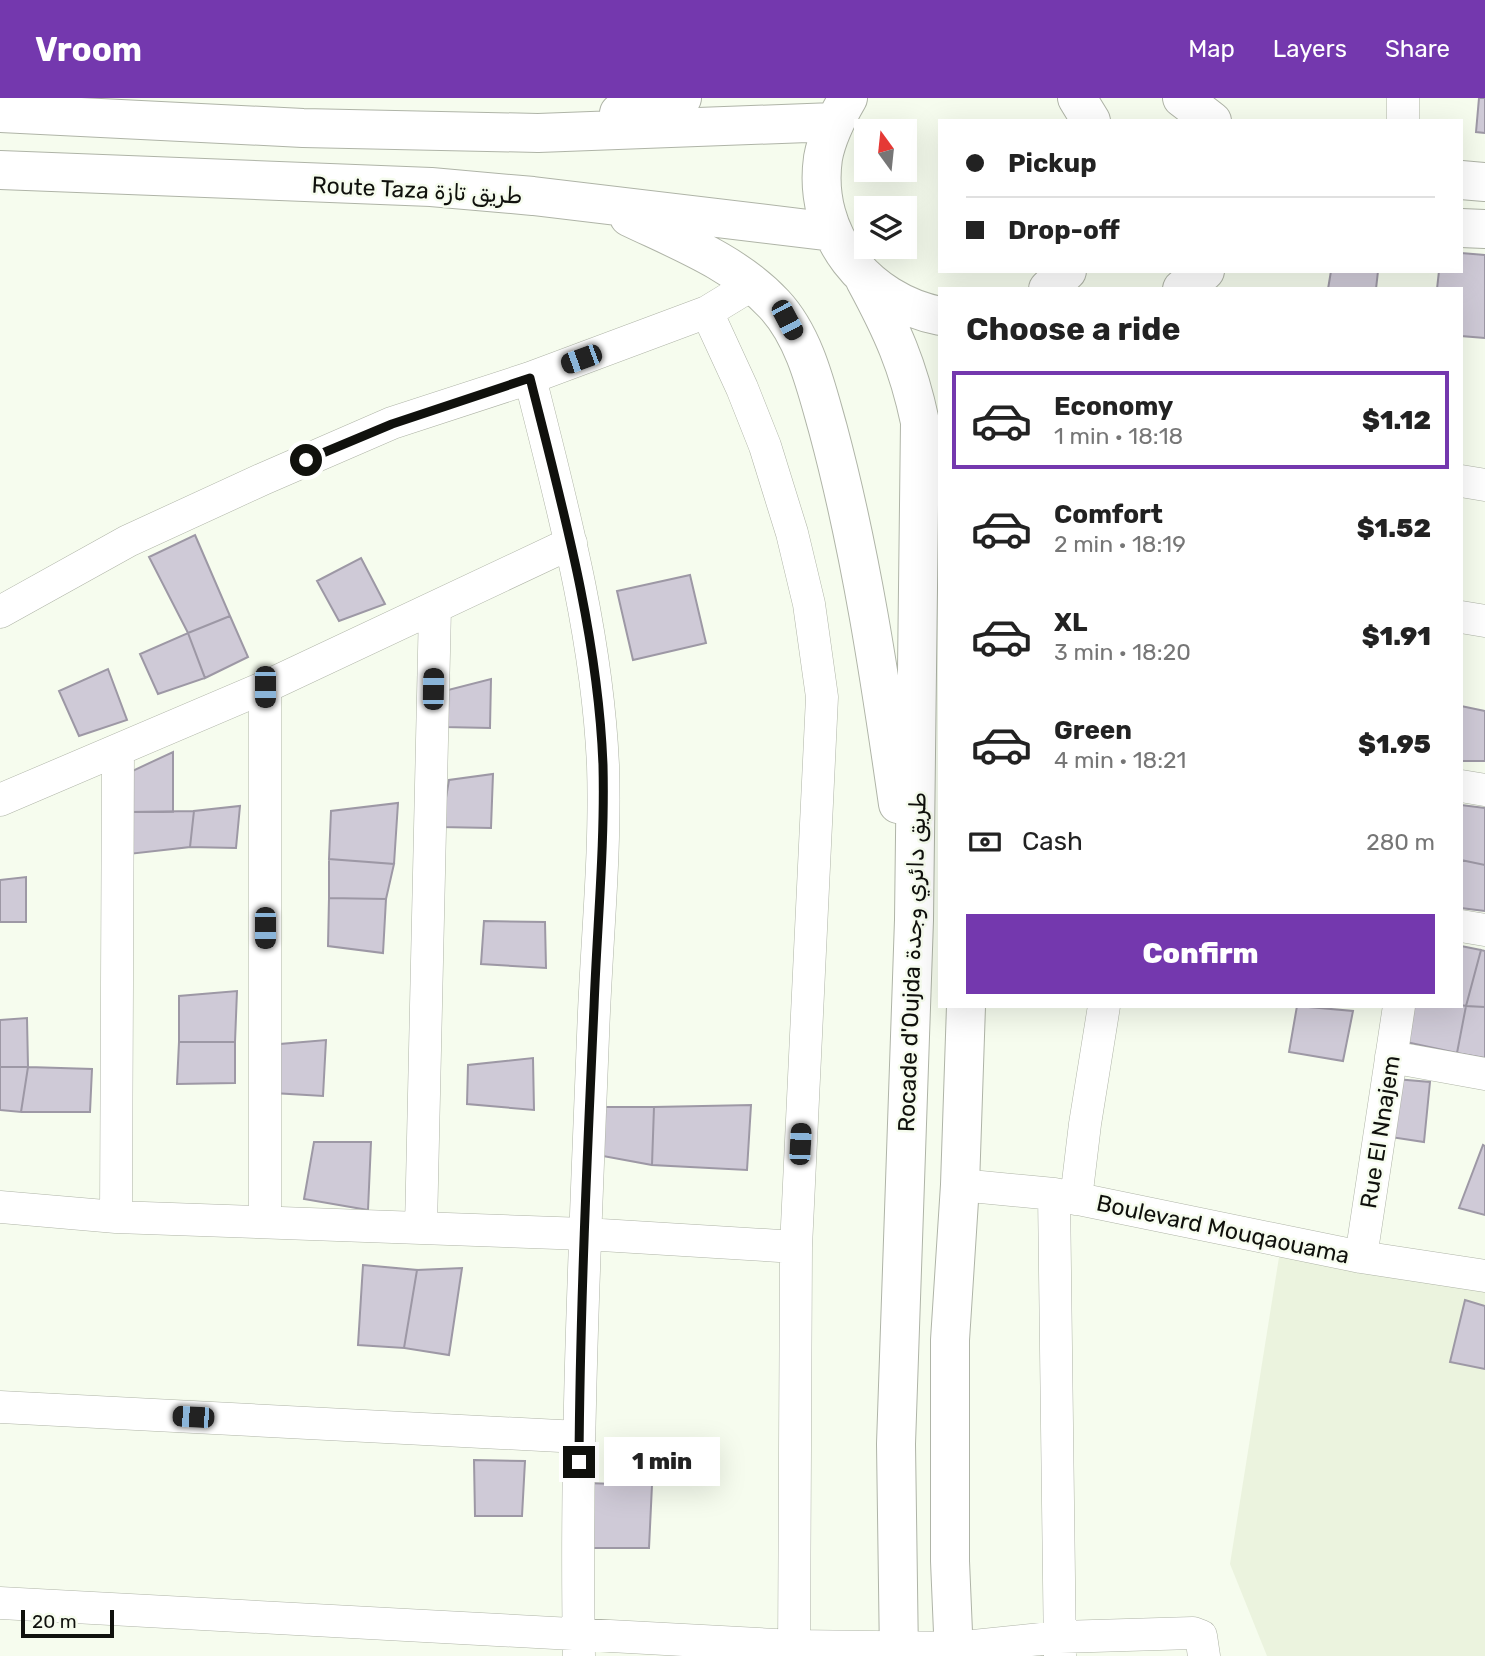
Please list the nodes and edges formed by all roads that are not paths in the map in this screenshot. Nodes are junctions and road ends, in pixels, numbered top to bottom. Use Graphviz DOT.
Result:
graph roads {
  1 [pos="682,98"];
  2 [pos="1077,98"];
  3 [pos="1182,98"];
  4 [pos="1403,98"];
  5 [pos="841,110"];
  6 [pos="0,113"];
  7 [pos="1090,119"];
  8 [pos="1209,119"];
  9 [pos="1403,119"];
  10 [pos="538,133"];
  11 [pos="0,170"];
  12 [pos="1463,180"];
  13 [pos="1485,182"];
  14 [pos="605,205"];
  15 [pos="1463,228"];
  16 [pos="1485,229"];
  17 [pos="832,232"];
  18 [pos="1065,273"];
  19 [pos="1202,273"];
  20 [pos="865,280"];
  21 [pos="753,284"];
  22 [pos="1050,287"];
  23 [pos="1185,287"];
  24 [pos="707,312"];
  25 [pos="938,315"];
  26 [pos="530,378"];
  27 [pos="1463,481"];
  28 [pos="1485,485"];
  29 [pos="572,543"];
  30 [pos="435,608"];
  31 [pos="0,612"];
  32 [pos="265,687"];
  33 [pos="118,750"];
  34 [pos="1463,786"];
  35 [pos="1485,790"];
  36 [pos="0,800"];
  37 [pos="914,920"];
  38 [pos="1463,926"];
  39 [pos="1485,930"];
  40 [pos="966,1008"];
  41 [pos="1104,1008"];
  42 [pos="1399,1008"];
  43 [pos="1391,1057"];
  44 [pos="1485,1074"];
  45 [pos="961,1185"];
  46 [pos="1065,1197"];
  47 [pos="0,1207"];
  48 [pos="116,1217"];
  49 [pos="265,1221"];
  50 [pos="421,1227"];
  51 [pos="585,1234"];
  52 [pos="796,1247"];
  53 [pos="1361,1257"];
  54 [pos="1485,1276"];
  55 [pos="0,1406"];
  56 [pos="579,1437"];
  57 [pos="0,1603"];
  58 [pos="578,1646"];
  59 [pos="1060,1647"];
  60 [pos="794,1651"];
  61 [pos="899,1652"];
  62 [pos="954,1652"];
  63 [pos="1204,1656"];
  1 -- 10 [label="main road"];
  2 -- 7 [label="main road"];
  3 -- 8 [label="main road"];
  4 -- 9 [label="street"];
  5 -- 10 [label="main road"];
  5 -- 17 [label="main road"];
  6 -- 10 [label="main road"];
  11 -- 14 [label="main road, Route Taza طريق تازة"];
  12 -- 13 [label="main road"];
  14 -- 17 [label="main road, Route Taza طريق تازة"];
  14 -- 21 [label="main road"];
  15 -- 16 [label="main road"];
  17 -- 20 [label="main road"];
  18 -- 22 [label="main road"];
  19 -- 23 [label="main road"];
  20 -- 25 [label="main road"];
  20 -- 37 [label="main road, Rocade d'Oujda طريق دائري وجدة"];
  21 -- 24 [label="street"];
  21 -- 37 [label="main road"];
  24 -- 26 [label="street"];
  24 -- 52 [label="street"];
  26 -- 29 [label="street"];
  26 -- 31 [label="street"];
  27 -- 28 [label="street"];
  29 -- 30 [label="street"];
  29 -- 51 [label="street"];
  30 -- 32 [label="street"];
  30 -- 50 [label="street"];
  32 -- 33 [label="street"];
  32 -- 49 [label="street"];
  33 -- 36 [label="street"];
  33 -- 48 [label="street"];
  34 -- 35 [label="street"];
  37 -- 61 [label="main road, Rocade d'Oujda طريق دائري وجدة"];
  38 -- 39 [label="street"];
  40 -- 45 [label="main road"];
  41 -- 46 [label="street"];
  42 -- 43 [label="street, Rue El Nnajem"];
  43 -- 44 [label="street"];
  43 -- 53 [label="street, Rue El Nnajem"];
  45 -- 46 [label="street, Boulevard Mouqaouama"];
  45 -- 62 [label="main road"];
  46 -- 53 [label="street, Boulevard Mouqaouama"];
  46 -- 59 [label="street"];
  47 -- 48 [label="street"];
  48 -- 49 [label="street"];
  49 -- 50 [label="street"];
  50 -- 51 [label="street"];
  51 -- 52 [label="street"];
  51 -- 56 [label="street"];
  52 -- 60 [label="street"];
  53 -- 54 [label="street, Boulevard Mouqaouama"];
  55 -- 56 [label="street"];
  56 -- 58 [label="street"];
  57 -- 58 [label="street"];
  58 -- 60 [label="street"];
  59 -- 62 [label="street"];
  59 -- 63 [label="street"];
  60 -- 61 [label="street"];
  61 -- 62 [label="street"];
}
